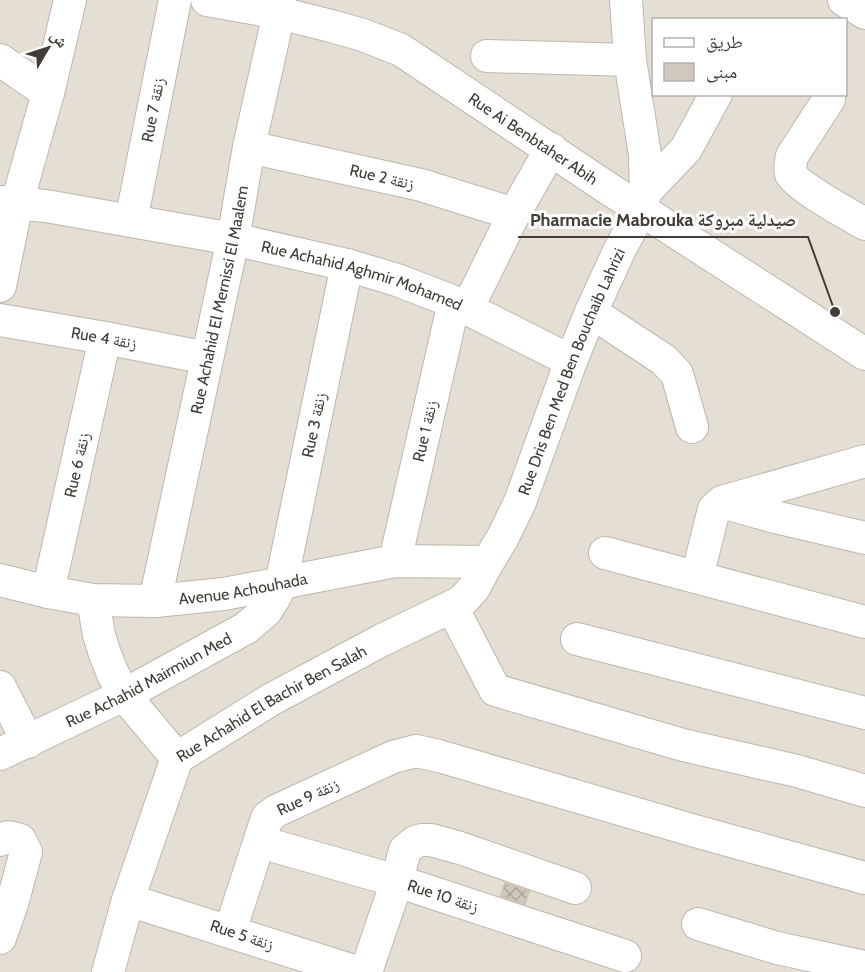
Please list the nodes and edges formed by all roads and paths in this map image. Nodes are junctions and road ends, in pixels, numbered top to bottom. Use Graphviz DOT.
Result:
graph roads {
  1 [pos="70,0"];
  2 [pos="176,0"];
  3 [pos="207,0"];
  4 [pos="626,0"];
  5 [pos="844,0"];
  6 [pos="280,6"];
  7 [pos="865,13"];
  8 [pos="487,56"];
  9 [pos="0,60"];
  10 [pos="630,60"];
  11 [pos="48,93"];
  12 [pos="715,96"];
  13 [pos="829,96"];
  14 [pos="249,147"];
  15 [pos="550,149"];
  16 [pos="643,201"];
  17 [pos="8,203"];
  18 [pos="514,214"];
  19 [pos="131,221"];
  20 [pos="865,224"];
  21 [pos="233,239"];
  22 [pos="347,265"];
  23 [pos="0,286"];
  24 [pos="461,305"];
  25 [pos="591,312"];
  26 [pos="0,320"];
  27 [pos="105,338"];
  28 [pos="865,354"];
  29 [pos="207,358"];
  30 [pos="571,362"];
  31 [pos="692,427"];
  32 [pos="865,461"];
  33 [pos="722,502"];
  34 [pos="865,538"];
  35 [pos="605,553"];
  36 [pos="396,561"];
  37 [pos="488,562"];
  38 [pos="697,577"];
  39 [pos="0,580"];
  40 [pos="281,584"];
  41 [pos="48,592"];
  42 [pos="93,600"];
  43 [pos="155,601"];
  44 [pos="452,607"];
  45 [pos="865,622"];
  46 [pos="577,639"];
  47 [pos="0,687"];
  48 [pos="124,695"];
  49 [pos="865,714"];
  50 [pos="14,748"];
  51 [pos="177,758"];
  52 [pos="865,791"];
  53 [pos="0,840"];
  54 [pos="260,843"];
  55 [pos="865,878"];
  56 [pos="397,881"];
  57 [pos="575,888"];
  58 [pos="128,900"];
  59 [pos="698,924"];
  60 [pos="230,931"];
  61 [pos="0,938"];
  62 [pos="625,956"];
  63 [pos="774,960"];
  64 [pos="865,966"];
  65 [pos="108,972"];
  66 [pos="357,972"];
  67 [pos="366,972"];
  68 [pos="863,972"];
  1 -- 11 [label="street"];
  2 -- 19 [label="street, Rue 7 زنقة"];
  3 -- 6 [label="street, Rue Ai Benbtaher Abih"];
  4 -- 10 [label="street, Rue Dris Ben Med Ben Bouchaib Lahrizi"];
  5 -- 7 [label="street"];
  6 -- 14 [label="street, Rue Achahid El Mernissi El Maalem"];
  6 -- 15 [label="street, Rue Ai Benbtaher Abih"];
  8 -- 10 [label="street"];
  9 -- 11 [label="street"];
  10 -- 16 [label="street, Rue Dris Ben Med Ben Bouchaib Lahrizi"];
  11 -- 17 [label="street"];
  12 -- 16 [label="street"];
  13 -- 20 [label="street"];
  14 -- 18 [label="street, Rue 2 زنقة"];
  14 -- 21 [label="street, Rue Achahid El Mernissi El Maalem"];
  15 -- 16 [label="street, Rue Ai Benbtaher Abih"];
  15 -- 18 [label="street, Rue 1 زنقة"];
  16 -- 25 [label="street, Rue Dris Ben Med Ben Bouchaib Lahrizi"];
  16 -- 28 [label="street, Rue Ai Benbtaher Abih"];
  17 -- 19 [label="street, Rue Achahid Aghmir Mohamed"];
  17 -- 23 [label="street"];
  18 -- 24 [label="street, Rue 1 زنقة"];
  19 -- 21 [label="street, Rue Achahid Aghmir Mohamed"];
  21 -- 22 [label="street, Rue Achahid Aghmir Mohamed"];
  21 -- 29 [label="street, Rue Achahid El Mernissi El Maalem"];
  22 -- 24 [label="street, Rue Achahid Aghmir Mohamed"];
  22 -- 40 [label="street, Rue 3 زنقة"];
  24 -- 30 [label="street, Rue Achahid Aghmir Mohamed"];
  24 -- 36 [label="street, Rue 1 زنقة"];
  25 -- 30 [label="street, Rue Dris Ben Med Ben Bouchaib Lahrizi"];
  25 -- 31 [label="street"];
  26 -- 27 [label="street, Rue 4 زنقة"];
  27 -- 29 [label="street, Rue 4 زنقة"];
  27 -- 41 [label="street, Rue 6 زنقة"];
  29 -- 43 [label="street, Rue Achahid El Mernissi El Maalem"];
  30 -- 37 [label="street, Rue Dris Ben Med Ben Bouchaib Lahrizi"];
  32 -- 33 [label="street"];
  33 -- 34 [label="street"];
  33 -- 38 [label="street"];
  35 -- 38 [label="street"];
  36 -- 37 [label="street, Avenue Achouhada"];
  36 -- 40 [label="street, Avenue Achouhada"];
  37 -- 44 [label="street, Rue Achahid El Bachir Ben Salah"];
  38 -- 45 [label="street"];
  39 -- 41 [label="street, Avenue Achouhada"];
  40 -- 43 [label="street, Avenue Achouhada"];
  40 -- 48 [label="street, Rue Achahid Mairmiun Med"];
  41 -- 42 [label="street, Avenue Achouhada"];
  42 -- 43 [label="street, Avenue Achouhada"];
  42 -- 48 [label="street"];
  44 -- 51 [label="street, Rue Achahid El Bachir Ben Salah"];
  44 -- 52 [label="street"];
  46 -- 49 [label="street"];
  47 -- 50 [label="street"];
  48 -- 50 [label="street, Rue Achahid Mairmiun Med"];
  48 -- 51 [label="street"];
  51 -- 58 [label="street, Rue Achahid El Bachir Ben Salah"];
  53 -- 61 [label="street"];
  54 -- 55 [label="street, Rue 9 زنقة"];
  54 -- 56 [label="street, Rue 10 زنقة"];
  54 -- 60 [label="street, Rue 9 زنقة"];
  56 -- 57 [label="street"];
  56 -- 62 [label="street, Rue 10 زنقة"];
  56 -- 67 [label="street"];
  58 -- 60 [label="street, Rue 5 زنقة"];
  58 -- 65 [label="street, Rue Achahid El Bachir Ben Salah"];
  59 -- 63 [label="street"];
  60 -- 66 [label="street, Rue 5 زنقة"];
  63 -- 64 [label="street"];
  64 -- 68 [label="street"];
}
